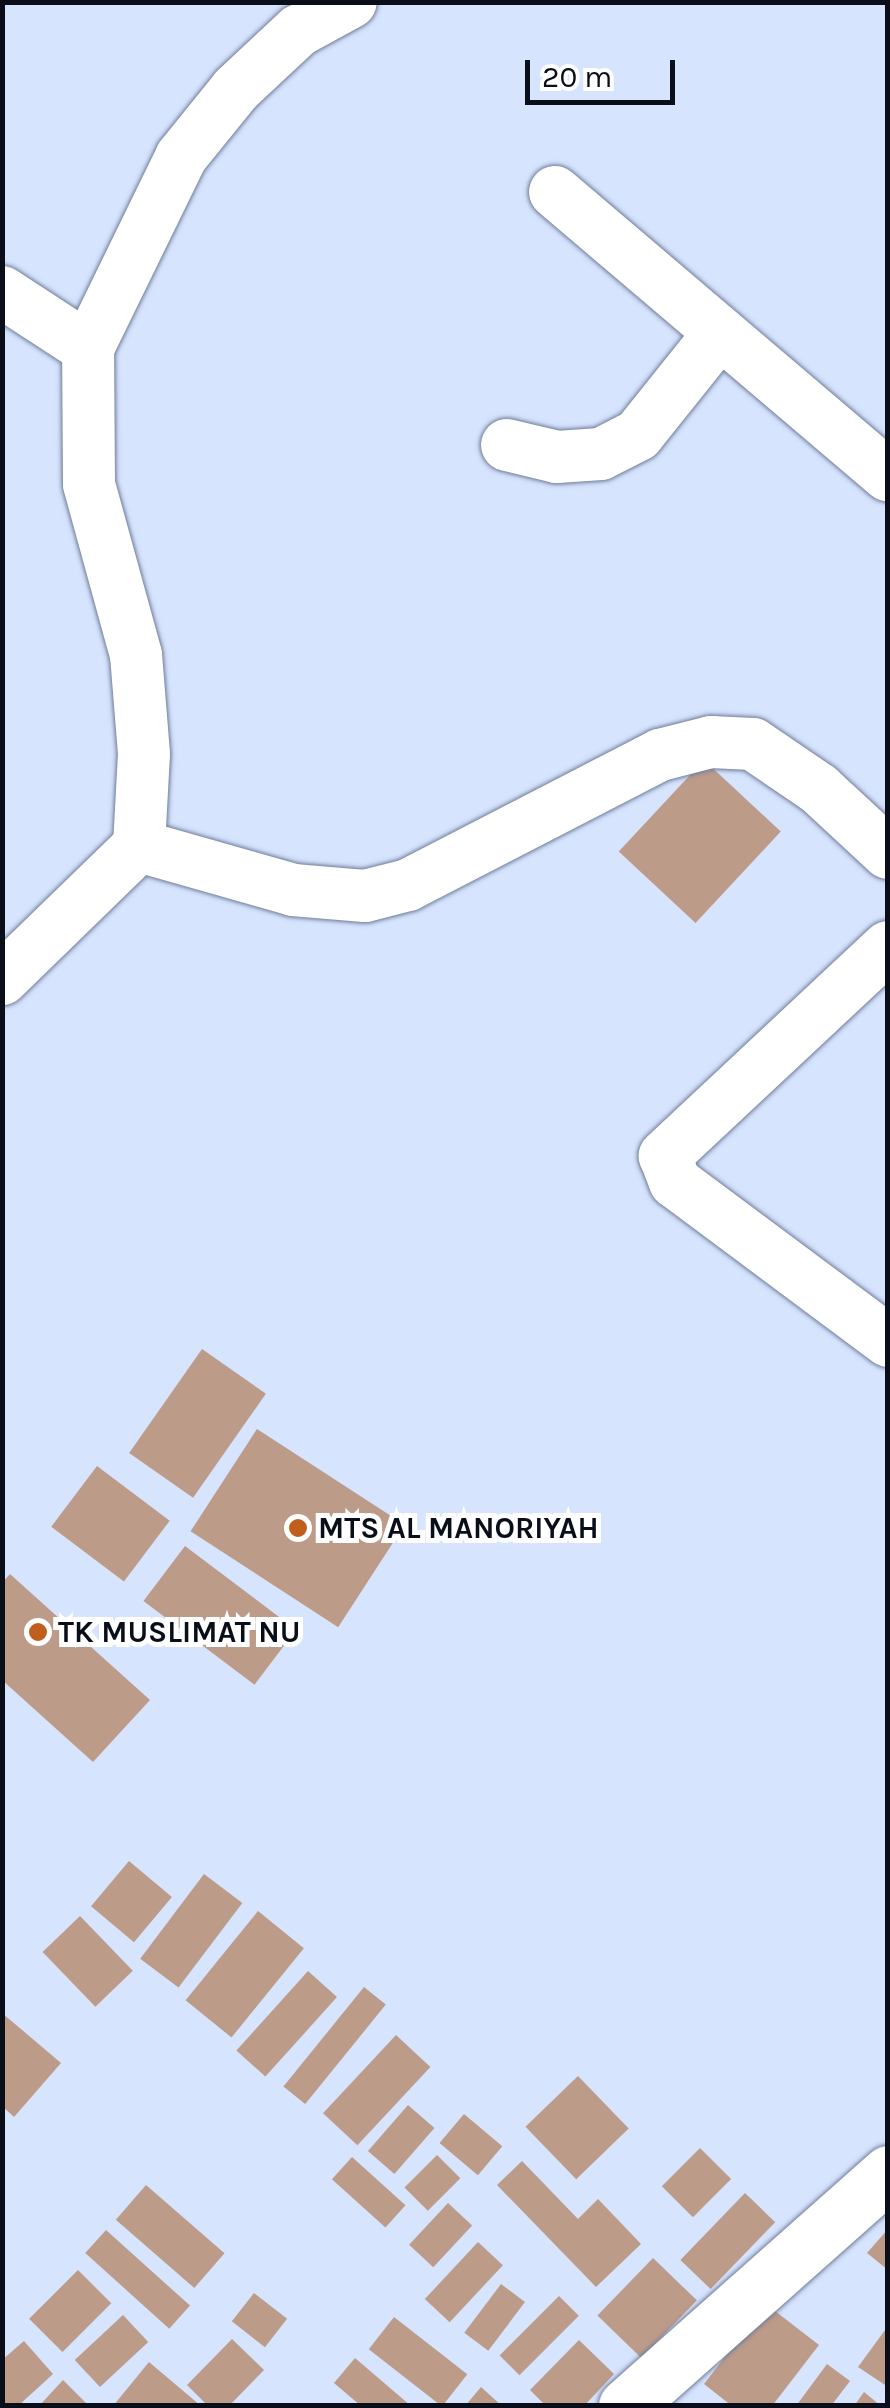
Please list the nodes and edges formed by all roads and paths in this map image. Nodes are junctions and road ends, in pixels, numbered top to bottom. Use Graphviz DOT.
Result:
graph roads {
  1 [pos="351,2"];
  2 [pos="555,192"];
  3 [pos="2,292"];
  4 [pos="719,334"];
  5 [pos="88,348"];
  6 [pos="507,445"];
  7 [pos="888,475"];
  8 [pos="139,846"];
  9 [pos="888,853"];
  10 [pos="888,947"];
  11 [pos="2,979"];
  12 [pos="888,1341"];
  13 [pos="888,2173"];
  14 [pos="626,2406"];
  1 -- 5 [label="street"];
  2 -- 4 [label="street"];
  3 -- 5 [label="street"];
  4 -- 6 [label="street"];
  4 -- 7 [label="street"];
  5 -- 8 [label="street"];
  8 -- 9 [label="street"];
  8 -- 11 [label="street"];
  10 -- 12 [label="street"];
  13 -- 14 [label="street"];
}
